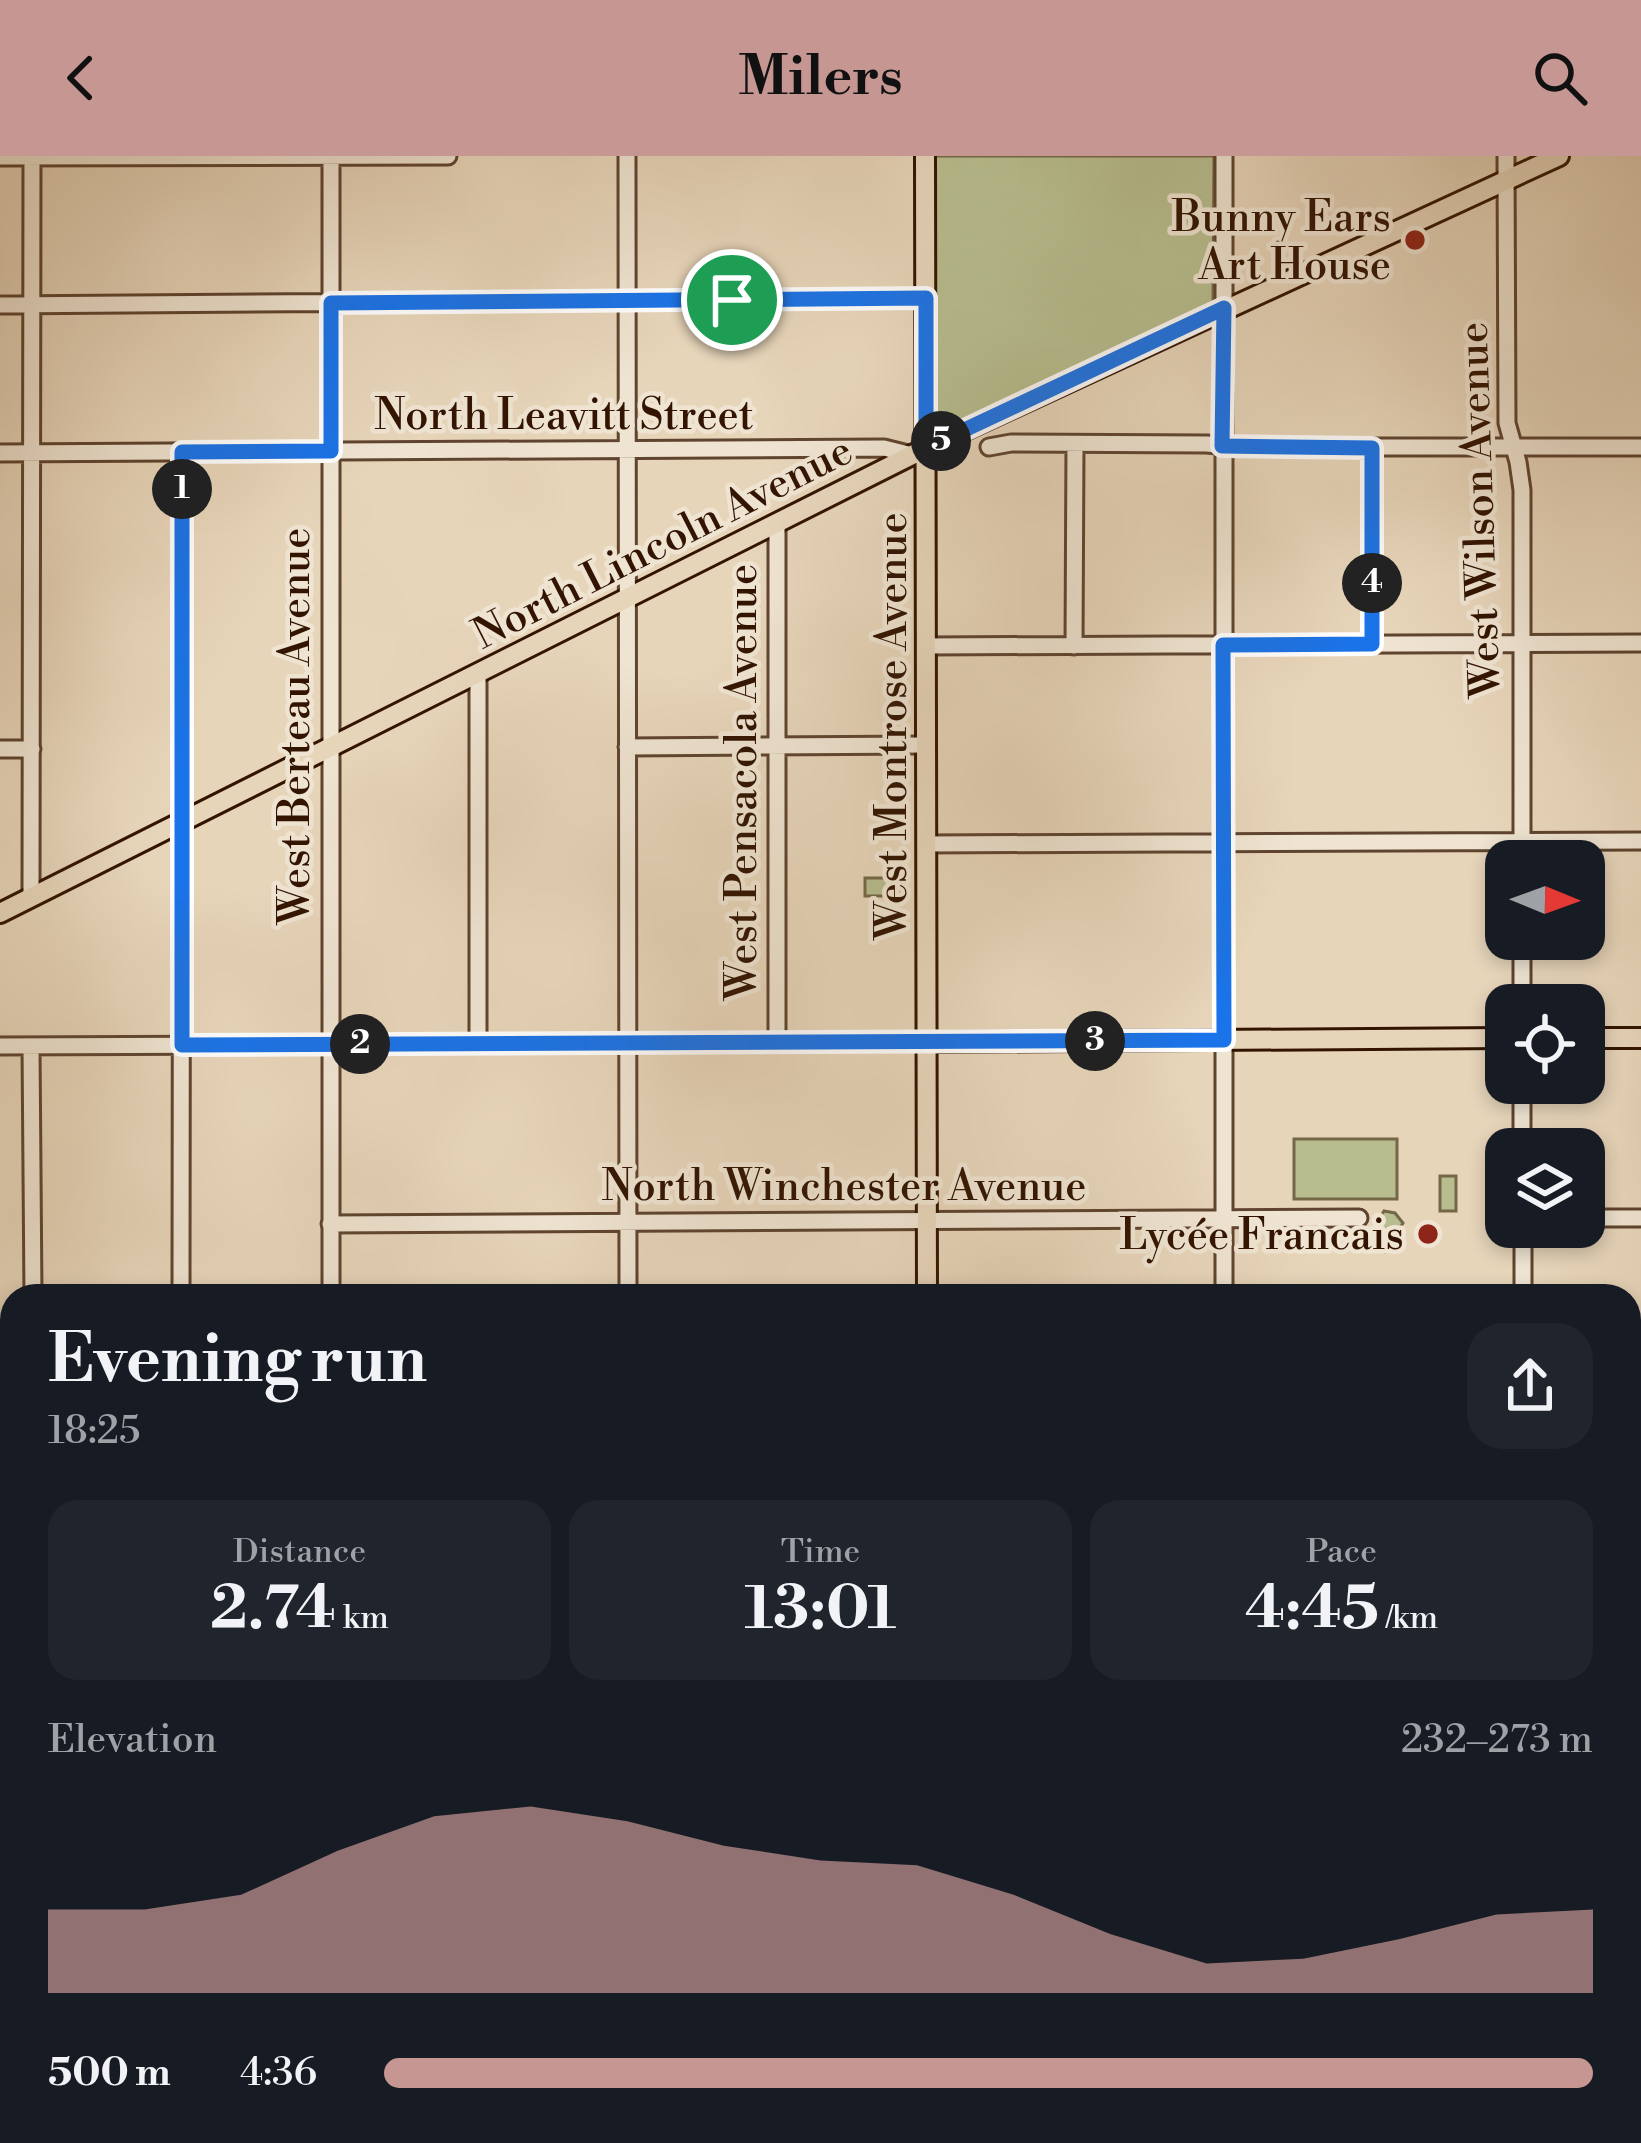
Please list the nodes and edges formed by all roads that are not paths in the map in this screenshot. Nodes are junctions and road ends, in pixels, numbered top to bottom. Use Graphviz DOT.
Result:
graph roads {
  1 [pos="32,156"];
  2 [pos="331,156"];
  3 [pos="448,156"];
  4 [pos="627,156"];
  5 [pos="925,156"];
  6 [pos="1224,156"];
  7 [pos="1506,156"];
  8 [pos="1559,156"];
  9 [pos="0,157"];
  10 [pos="1506,180"];
  11 [pos="926,298"];
  12 [pos="627,301"];
  13 [pos="331,303"];
  14 [pos="0,305"];
  15 [pos="32,305"];
  16 [pos="1224,308"];
  17 [pos="1075,443"];
  18 [pos="1222,446"];
  19 [pos="989,447"];
  20 [pos="1641,447"];
  21 [pos="1372,448"];
  22 [pos="1513,448"];
  23 [pos="628,449"];
  24 [pos="331,451"];
  25 [pos="32,452"];
  26 [pos="182,452"];
  27 [pos="919,452"];
  28 [pos="0,453"];
  29 [pos="778,522"];
  30 [pos="628,599"];
  31 [pos="1372,644"];
  32 [pos="1522,644"];
  33 [pos="1641,644"];
  34 [pos="1223,645"];
  35 [pos="926,646"];
  36 [pos="1074,646"];
  37 [pos="478,673"];
  38 [pos="927,745"];
  39 [pos="778,746"];
  40 [pos="627,747"];
  41 [pos="330,748"];
  42 [pos="0,749"];
  43 [pos="32,749"];
  44 [pos="181,823"];
  45 [pos="1522,840"];
  46 [pos="1485,841"];
  47 [pos="1605,841"];
  48 [pos="1641,841"];
  49 [pos="1223,842"];
  50 [pos="927,844"];
  51 [pos="32,897"];
  52 [pos="0,913"];
  53 [pos="1605,1038"];
  54 [pos="1641,1038"];
  55 [pos="1485,1039"];
  56 [pos="1224,1040"];
  57 [pos="777,1042"];
  58 [pos="927,1042"];
  59 [pos="629,1043"];
  60 [pos="330,1044"];
  61 [pos="478,1044"];
  62 [pos="182,1045"];
  63 [pos="0,1046"];
  64 [pos="31,1046"];
  65 [pos="1359,1218"];
  66 [pos="1605,1218"];
  67 [pos="1641,1218"];
  68 [pos="1224,1219"];
  69 [pos="927,1220"];
  70 [pos="629,1222"];
  71 [pos="330,1224"];
  72 [pos="1522,1248"];
  73 [pos="33,1284"];
  74 [pos="181,1284"];
  75 [pos="331,1284"];
  76 [pos="628,1284"];
  77 [pos="927,1284"];
  78 [pos="1224,1284"];
  79 [pos="1523,1284"];
  1 -- 2 [label="street"];
  1 -- 9 [label="street"];
  1 -- 15 [label="street"];
  2 -- 3 [label="street"];
  2 -- 13 [label="street, West Berteau Avenue"];
  4 -- 12 [label="street"];
  5 -- 11 [label="main road, West Montrose Avenue"];
  6 -- 16 [label="street"];
  7 -- 10 [label="street, West Wilson Avenue"];
  8 -- 10 [label="main road, North Lincoln Avenue"];
  10 -- 16 [label="main road, North Lincoln Avenue"];
  10 -- 22 [label="street, West Wilson Avenue"];
  11 -- 12 [label="street"];
  11 -- 27 [label="main road, West Montrose Avenue"];
  12 -- 13 [label="street"];
  12 -- 23 [label="street"];
  13 -- 15 [label="street"];
  13 -- 24 [label="street, West Berteau Avenue"];
  14 -- 15 [label="street"];
  15 -- 25 [label="street"];
  16 -- 18 [label="street"];
  16 -- 27 [label="main road, North Lincoln Avenue"];
  17 -- 18 [label="street"];
  17 -- 19 [label="street"];
  17 -- 36 [label="street"];
  18 -- 21 [label="street"];
  18 -- 34 [label="street"];
  20 -- 22 [label="street"];
  21 -- 22 [label="street"];
  21 -- 31 [label="street"];
  22 -- 32 [label="street, West Wilson Avenue"];
  23 -- 24 [label="street, North Leavitt Street"];
  23 -- 27 [label="street, North Leavitt Street"];
  23 -- 30 [label="street"];
  24 -- 26 [label="street, North Leavitt Street"];
  24 -- 41 [label="street, West Berteau Avenue"];
  25 -- 26 [label="street, North Leavitt Street"];
  25 -- 28 [label="street, North Leavitt Street"];
  25 -- 43 [label="street"];
  26 -- 44 [label="street"];
  27 -- 29 [label="main road, North Lincoln Avenue"];
  27 -- 35 [label="main road, West Montrose Avenue"];
  29 -- 30 [label="main road, North Lincoln Avenue"];
  29 -- 39 [label="street, West Pensacola Avenue"];
  30 -- 37 [label="main road, North Lincoln Avenue"];
  30 -- 40 [label="street"];
  31 -- 32 [label="street"];
  31 -- 34 [label="street"];
  32 -- 33 [label="street"];
  32 -- 45 [label="street, West Wilson Avenue"];
  34 -- 36 [label="street"];
  34 -- 49 [label="street"];
  35 -- 36 [label="street"];
  35 -- 38 [label="main road, West Montrose Avenue"];
  37 -- 41 [label="main road, North Lincoln Avenue"];
  37 -- 61 [label="street"];
  38 -- 39 [label="street"];
  38 -- 50 [label="main road, West Montrose Avenue"];
  39 -- 40 [label="street"];
  39 -- 57 [label="street, West Pensacola Avenue"];
  40 -- 59 [label="street"];
  41 -- 44 [label="main road, North Lincoln Avenue"];
  41 -- 60 [label="street, West Berteau Avenue"];
  42 -- 43 [label="street"];
  43 -- 51 [label="street"];
  44 -- 51 [label="main road, North Lincoln Avenue"];
  44 -- 62 [label="street"];
  46 -- 49 [label="street"];
  47 -- 48 [label="street"];
  49 -- 50 [label="street"];
  49 -- 56 [label="street"];
  50 -- 58 [label="main road, West Montrose Avenue"];
  51 -- 52 [label="main road, North Lincoln Avenue"];
  53 -- 54 [label="main road"];
  55 -- 56 [label="main road"];
  56 -- 58 [label="main road"];
  56 -- 68 [label="street"];
  57 -- 58 [label="street"];
  57 -- 59 [label="street"];
  58 -- 69 [label="main road, West Montrose Avenue"];
  59 -- 61 [label="street"];
  59 -- 70 [label="street"];
  60 -- 61 [label="street"];
  60 -- 62 [label="street"];
  60 -- 71 [label="street, West Berteau Avenue"];
  62 -- 64 [label="street"];
  62 -- 74 [label="street"];
  63 -- 64 [label="street"];
  64 -- 73 [label="street"];
  65 -- 68 [label="street, North Winchester Avenue"];
  66 -- 67 [label="street"];
  68 -- 69 [label="street, North Winchester Avenue"];
  68 -- 78 [label="street"];
  69 -- 70 [label="street, North Winchester Avenue"];
  69 -- 77 [label="main road, West Montrose Avenue"];
  70 -- 71 [label="street, North Winchester Avenue"];
  70 -- 76 [label="street"];
  71 -- 75 [label="street, West Berteau Avenue"];
  72 -- 79 [label="street"];
}
